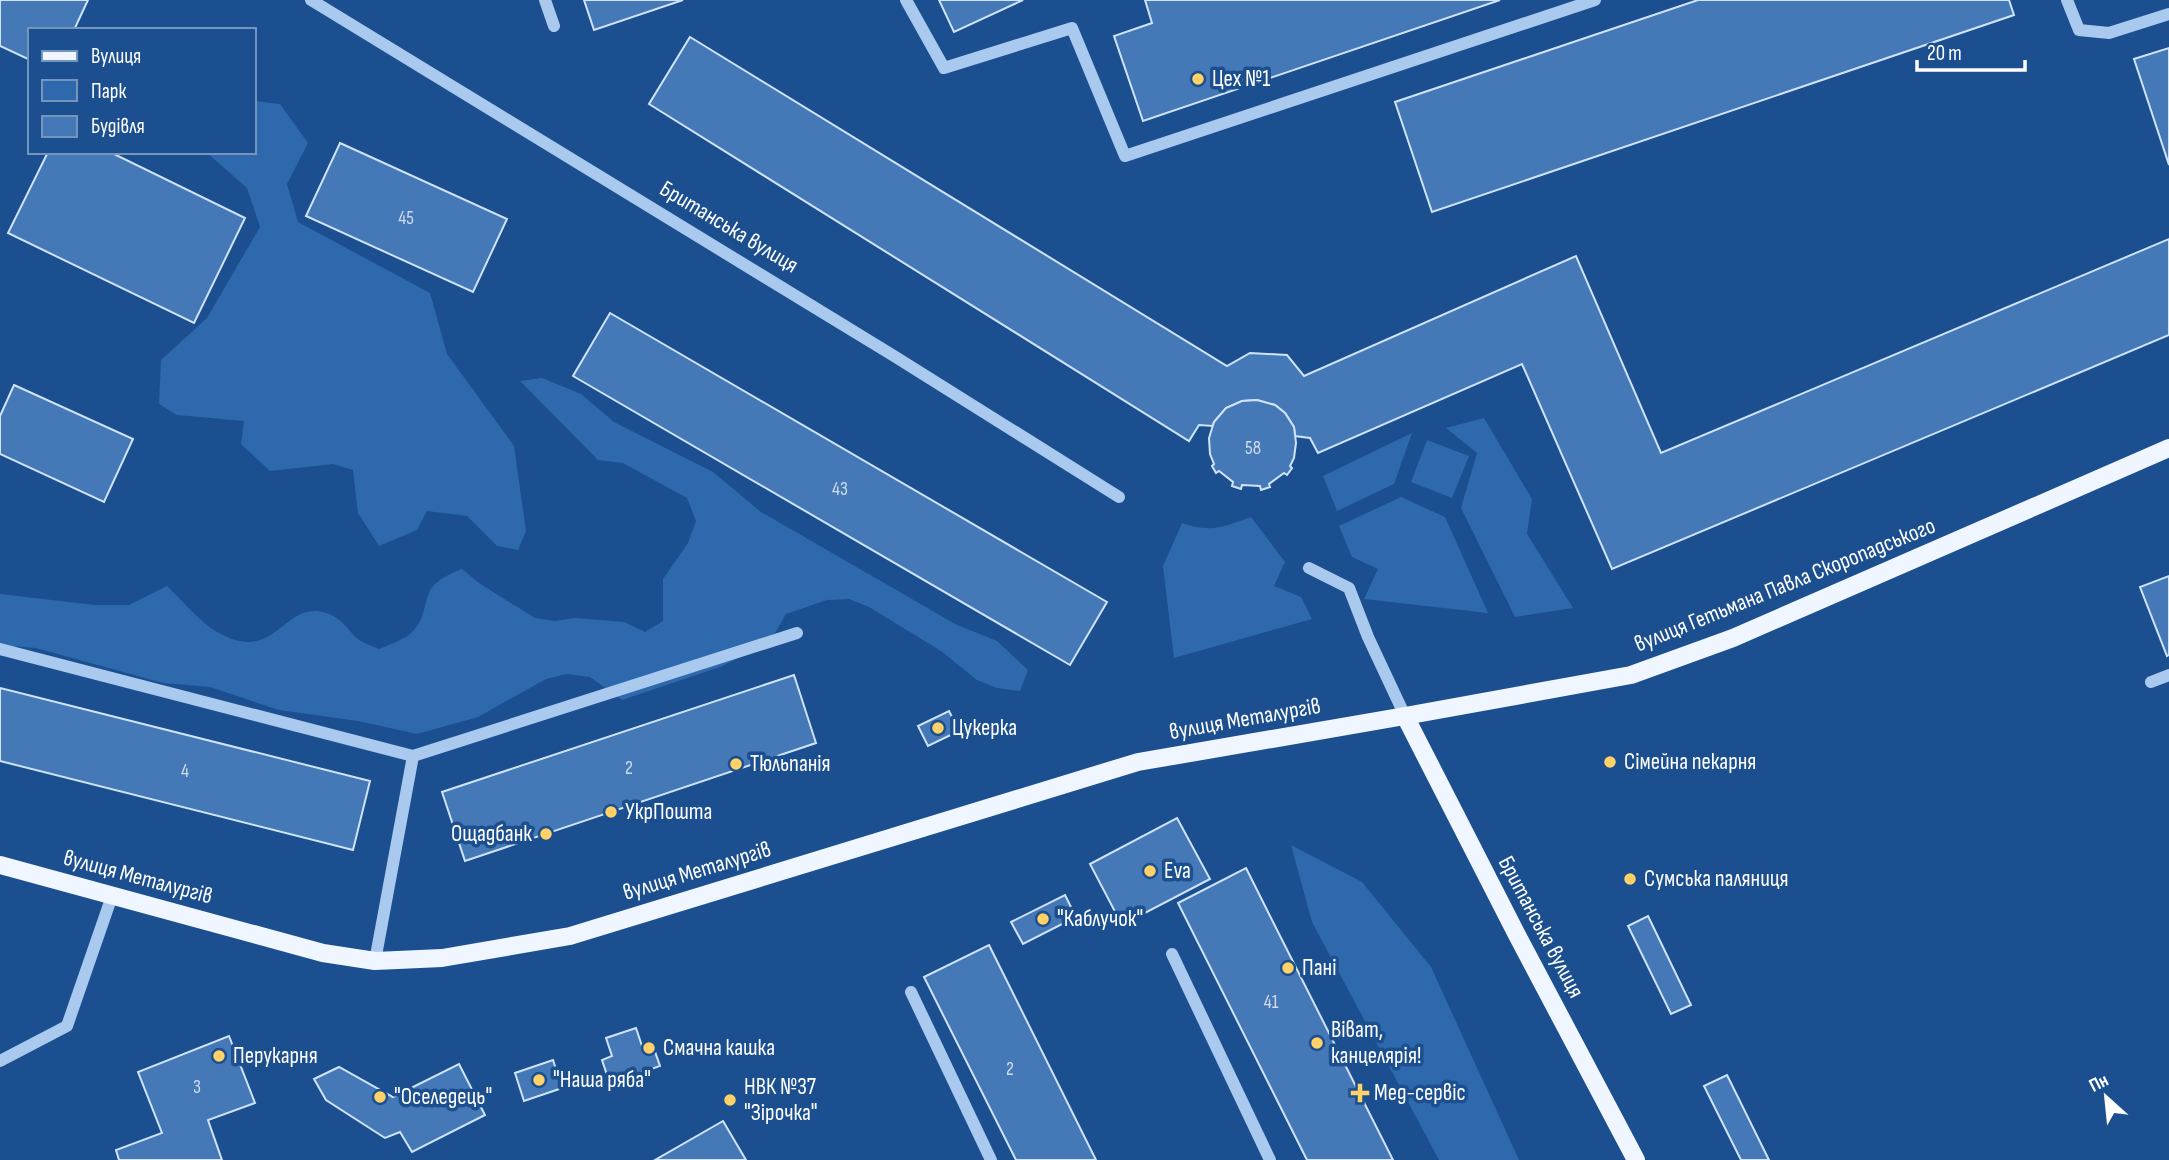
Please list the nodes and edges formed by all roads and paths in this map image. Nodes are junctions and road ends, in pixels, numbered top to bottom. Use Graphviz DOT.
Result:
graph roads {
  1 [pos="312,0"];
  2 [pos="545,0"];
  3 [pos="906,0"];
  4 [pos="1595,0"];
  5 [pos="2067,0"];
  6 [pos="2169,14"];
  7 [pos="554,26"];
  8 [pos="2169,448"];
  9 [pos="1119,497"];
  10 [pos="1309,568"];
  11 [pos="797,633"];
  12 [pos="0,649"];
  13 [pos="2169,675"];
  14 [pos="2151,682"];
  15 [pos="1405,716"];
  16 [pos="413,757"];
  17 [pos="0,865"];
  18 [pos="112,896"];
  19 [pos="1172,954"];
  20 [pos="375,961"];
  21 [pos="911,992"];
  22 [pos="0,1061"];
  23 [pos="991,1160"];
  24 [pos="1270,1160"];
  25 [pos="1636,1160"];
  1 -- 9 [label="street, Британська вулиця"];
  2 -- 7 [label="street"];
  3 -- 4 [label="street"];
  5 -- 6 [label="street"];
  8 -- 15 [label="main road, вулиця Гетьмана Павла Скоропадського"];
  10 -- 15 [label="street"];
  11 -- 16 [label="street"];
  12 -- 16 [label="street"];
  13 -- 14 [label="street"];
  15 -- 20 [label="main road, вулиця Металургів"];
  15 -- 25 [label="main road, Британська вулиця"];
  16 -- 20 [label="street"];
  17 -- 18 [label="main road, вулиця Металургів"];
  18 -- 20 [label="main road, вулиця Металургів"];
  18 -- 22 [label="street"];
  19 -- 24 [label="street"];
  21 -- 23 [label="street"];
}
